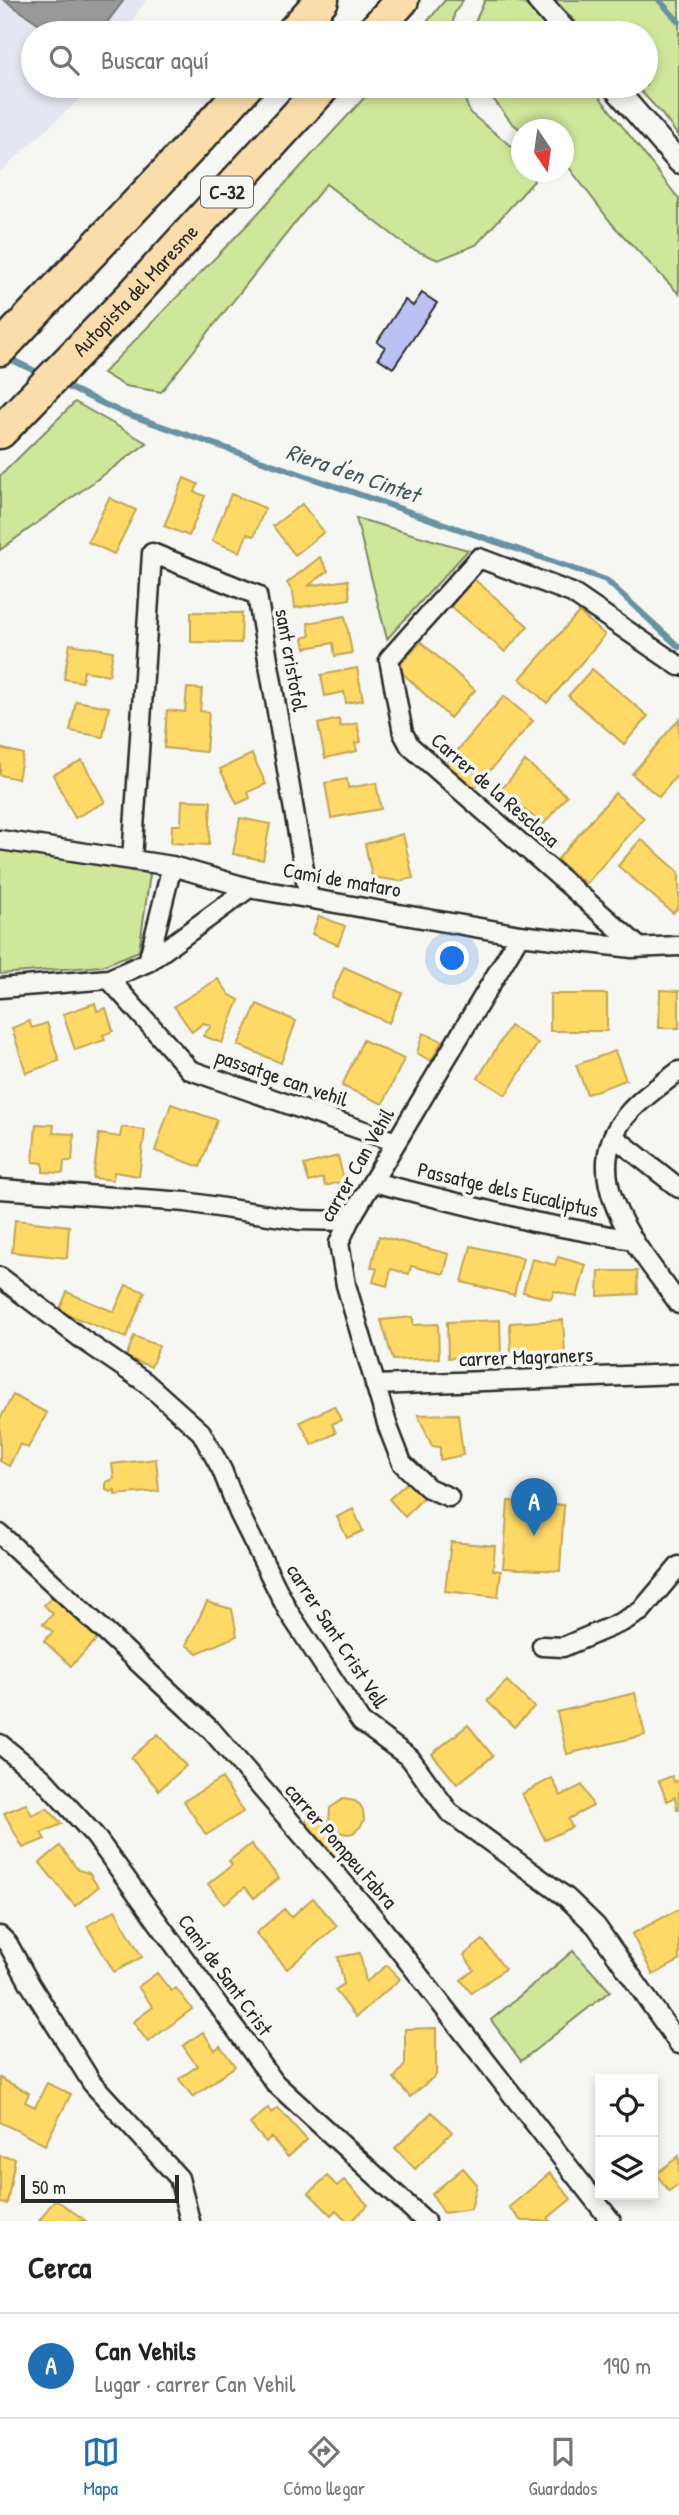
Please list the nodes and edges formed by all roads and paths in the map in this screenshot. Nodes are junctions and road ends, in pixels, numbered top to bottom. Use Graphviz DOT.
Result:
graph roads {
  1 [pos="322,0"];
  2 [pos="402,0"];
  3 [pos="539,0"];
  4 [pos="303,21"];
  5 [pos="383,21"];
  6 [pos="557,21"];
  7 [pos="235,98"];
  8 [pos="313,98"];
  9 [pos="623,98"];
  10 [pos="679,162"];
  11 [pos="0,349"];
  12 [pos="2,430"];
  13 [pos="679,666"];
  14 [pos="0,840"];
  15 [pos="132,860"];
  16 [pos="172,866"];
  17 [pos="249,888"];
  18 [pos="309,898"];
  19 [pos="520,935"];
  20 [pos="679,946"];
  21 [pos="639,947"];
  22 [pos="148,962"];
  23 [pos="109,979"];
  24 [pos="0,988"];
  25 [pos="679,1071"];
  26 [pos="613,1136"];
  27 [pos="396,1142"];
  28 [pos="373,1182"];
  29 [pos="679,1188"];
  30 [pos="0,1189"];
  31 [pos="349,1221"];
  32 [pos="632,1240"];
  33 [pos="0,1277"];
  34 [pos="679,1304"];
  35 [pos="679,1374"];
  36 [pos="375,1385"];
  37 [pos="449,1497"];
  38 [pos="0,1534"];
  39 [pos="679,1566"];
  40 [pos="542,1646"];
  41 [pos="0,1744"];
  42 [pos="0,1936"];
  43 [pos="679,2044"];
  44 [pos="190,2221"];
  45 [pos="425,2221"];
  46 [pos="611,2221"];
  1 -- 4 [label="highway"];
  2 -- 5 [label="highway"];
  3 -- 6 [label="street"];
  7 -- 11 [label="highway, C-32"];
  8 -- 12 [label="highway, Autopista del Maresme / C-32"];
  9 -- 10 [label="street"];
  13 -- 21 [label="street, Carrer de la Resclosa"];
  14 -- 15 [label="street, Camí de mataro"];
  15 -- 16 [label="street, Camí de mataro"];
  15 -- 18 [label="street, sant cristofol"];
  16 -- 17 [label="street, Camí de mataro"];
  16 -- 22 [label="street"];
  17 -- 18 [label="street, Camí de mataro"];
  17 -- 22 [label="street"];
  18 -- 19 [label="street, Camí de mataro"];
  19 -- 21 [label="street, Camí de mataro"];
  19 -- 27 [label="street, carrer Can Vehil"];
  20 -- 21 [label="street, Camí de mataro"];
  22 -- 23 [label="street"];
  23 -- 24 [label="street"];
  23 -- 27 [label="street, passatge can vehil"];
  25 -- 26 [label="street"];
  26 -- 29 [label="street"];
  26 -- 32 [label="street"];
  27 -- 28 [label="street, carrer Can Vehil"];
  28 -- 31 [label="street, carrer Can Vehil"];
  28 -- 32 [label="street, Passatge dels Eucaliptus"];
  30 -- 31 [label="street"];
  31 -- 36 [label="street, carrer Can Vehil"];
  32 -- 34 [label="street"];
  33 -- 43 [label="street, carrer Sant Crist Vell"];
  35 -- 36 [label="street, carrer Magraners"];
  36 -- 37 [label="street, carrer Can Vehil"];
  38 -- 46 [label="street, carrer Pompeu Fabra"];
  39 -- 40 [label="street"];
  41 -- 45 [label="street, Camí de Sant Crist"];
  42 -- 44 [label="street"];
}
